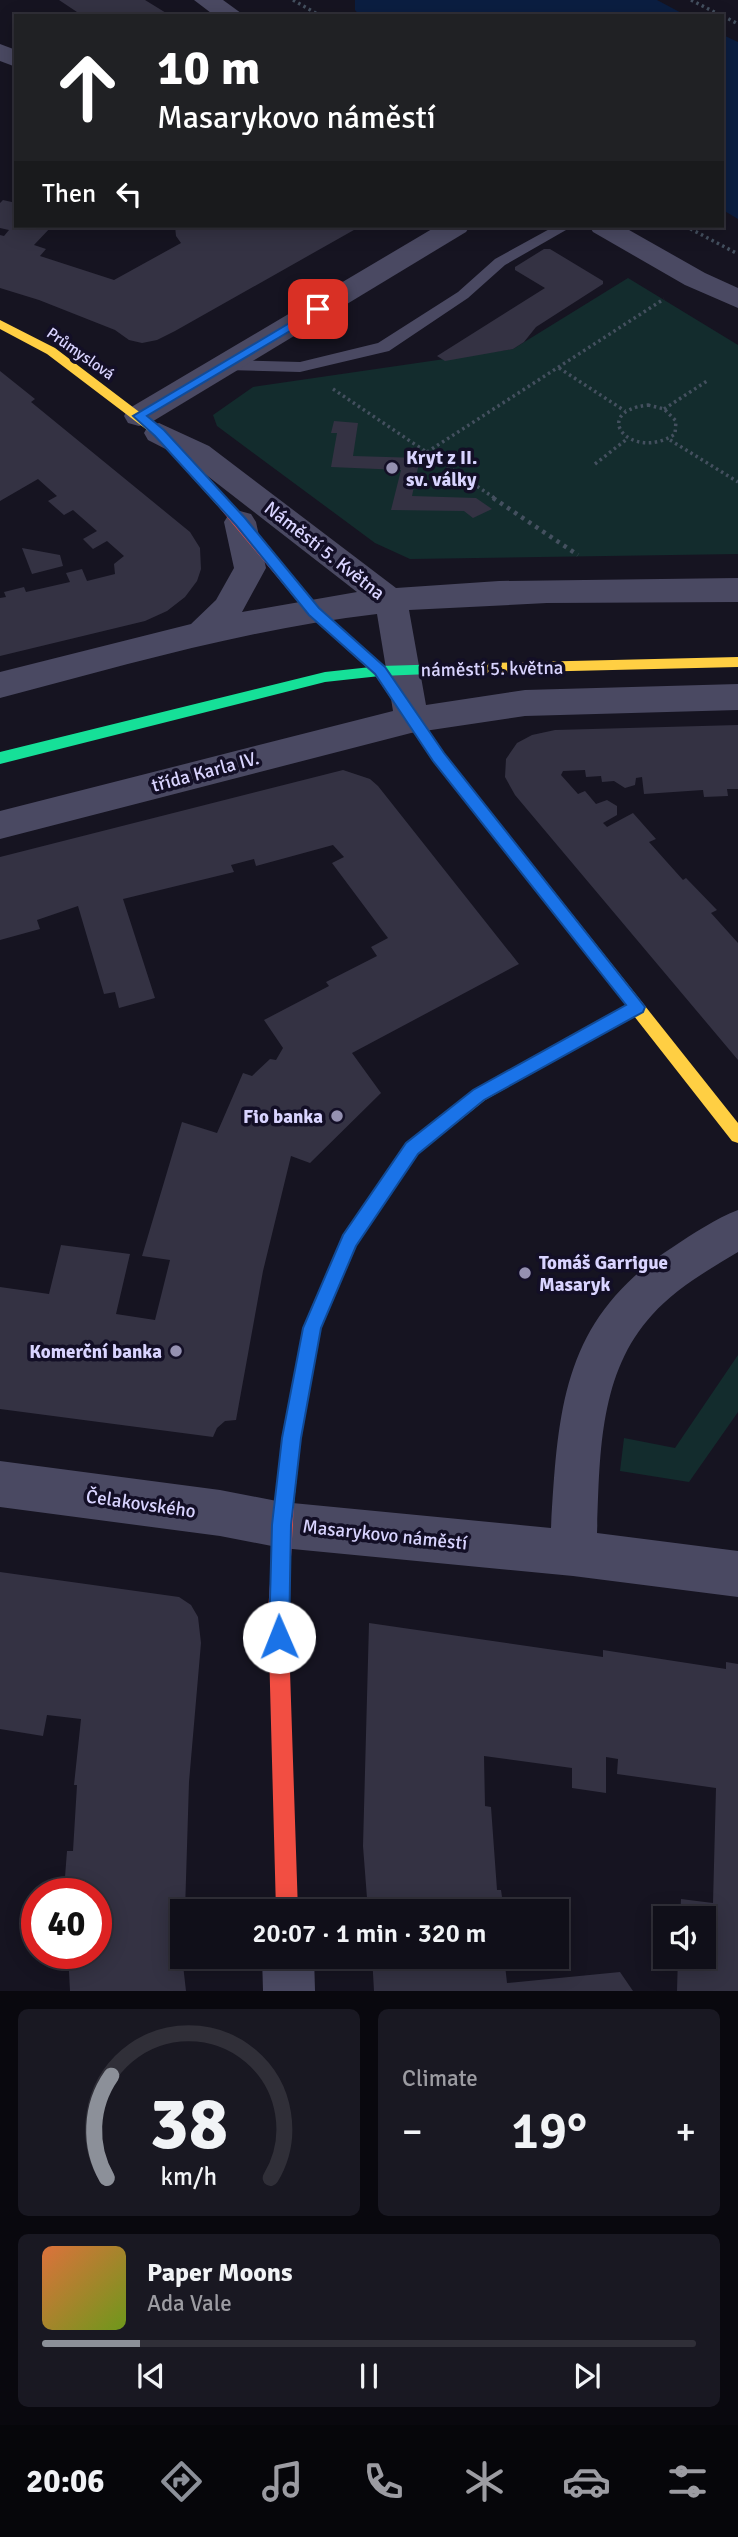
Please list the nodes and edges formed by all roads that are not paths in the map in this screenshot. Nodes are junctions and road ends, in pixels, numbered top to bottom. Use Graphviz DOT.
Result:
graph roads {
  1 [pos="206,0"];
  2 [pos="230,14"];
  3 [pos="453,228"];
  4 [pos="562,228"];
  5 [pos="606,228"];
  6 [pos="738,299"];
  7 [pos="0,324"];
  8 [pos="227,365"];
  9 [pos="149,424"];
  10 [pos="240,522"];
  11 [pos="738,590"];
  12 [pos="391,601"];
  13 [pos="314,611"];
  14 [pos="200,636"];
  15 [pos="738,662"];
  16 [pos="391,670"];
  17 [pos="0,685"];
  18 [pos="738,697"];
  19 [pos="411,720"];
  20 [pos="0,758"];
  21 [pos="0,825"];
  22 [pos="637,1007"];
  23 [pos="738,1136"];
  24 [pos="738,1229"];
  25 [pos="0,1484"];
  26 [pos="282,1525"];
  27 [pos="573,1553"];
  28 [pos="738,1573"];
  29 [pos="287,1899"];
  30 [pos="288,1969"];
  31 [pos="289,1991"];
  1 -- 2 [label="street"];
  3 -- 8 [label="street"];
  4 -- 8 [label="lane"];
  5 -- 6 [label="street"];
  7 -- 9 [label="street, Průmyslová"];
  8 -- 9 [label="street"];
  9 -- 10 [label="street, náměstí 5. května"];
  9 -- 12 [label="street, Náměstí 5. Května"];
  10 -- 13 [label="street, náměstí 5. května"];
  10 -- 14 [label="street, Náměstí 5. Května"];
  11 -- 12 [label="street, náměstí 5. května"];
  12 -- 13 [label="street, náměstí 5. května"];
  12 -- 16 [label="street, Náměstí 5. Května"];
  13 -- 14 [label="street"];
  13 -- 16 [label="street, náměstí 5. května"];
  14 -- 17 [label="street"];
  15 -- 16 [label="street, náměstí 5. května"];
  16 -- 19 [label="street, Náměstí 5. Května"];
  16 -- 20 [label="street"];
  18 -- 19 [label="street, náměstí 5. května"];
  19 -- 21 [label="street, třída Karla IV."];
  19 -- 22 [label="street"];
  22 -- 23 [label="street"];
  22 -- 26 [label="street, Masarykovo náměstí"];
  24 -- 27 [label="street"];
  25 -- 26 [label="street, Čelakovského"];
  26 -- 27 [label="street, Masarykovo náměstí"];
  26 -- 29 [label="street"];
  27 -- 28 [label="street, Masarykovo náměstí"];
  30 -- 31 [label="street"];
}
